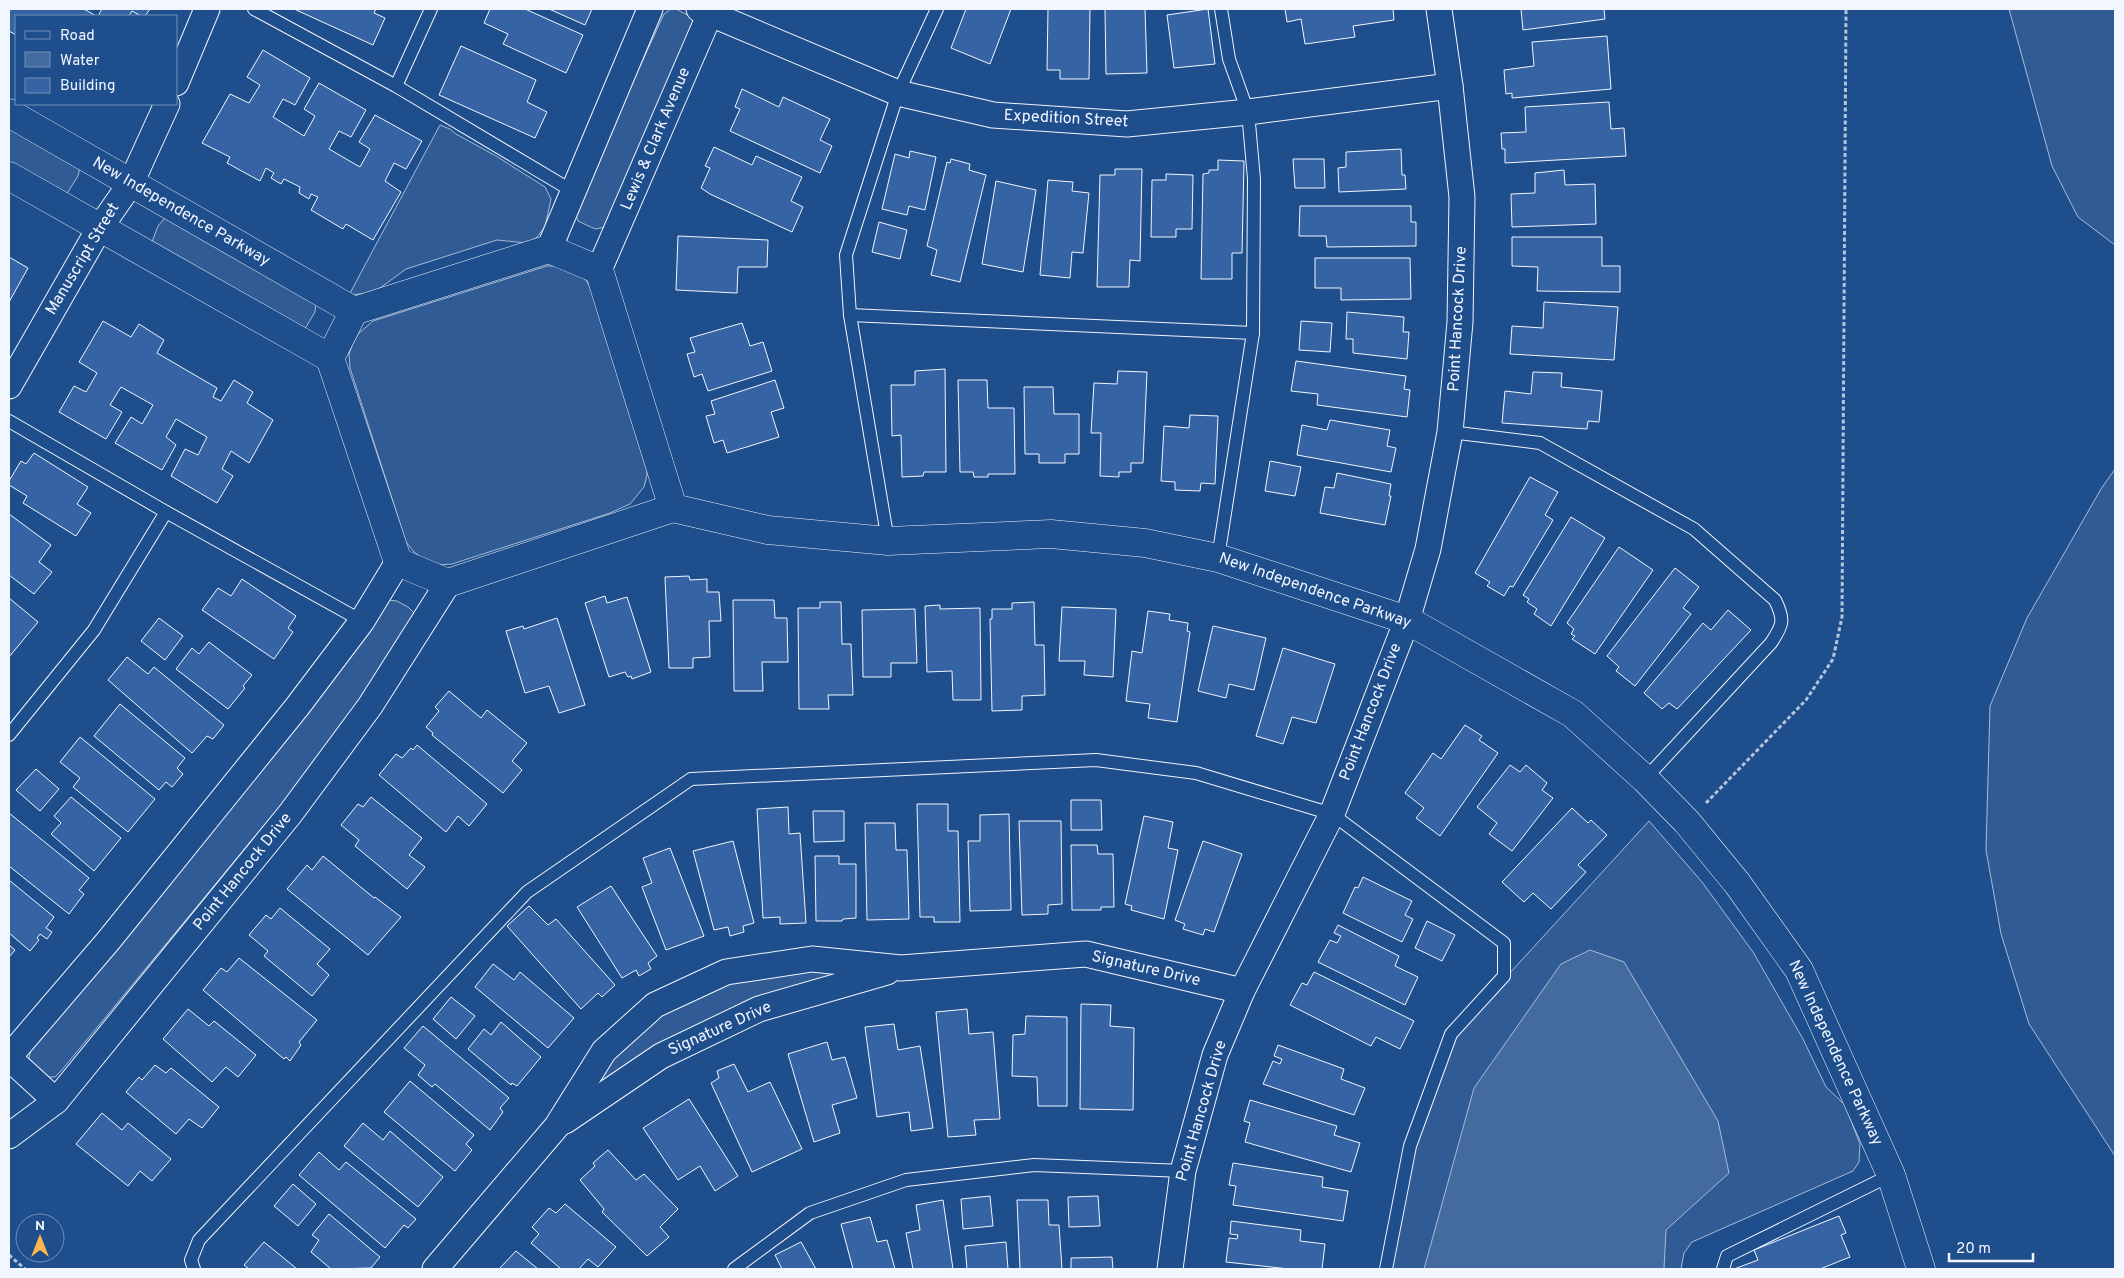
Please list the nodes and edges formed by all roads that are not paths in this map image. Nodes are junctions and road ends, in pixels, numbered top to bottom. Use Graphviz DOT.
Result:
graph roads {
  1 [pos="207,9"];
  2 [pos="254,9"];
  3 [pos="431,9"];
  4 [pos="650,9"];
  5 [pos="936,9"];
  6 [pos="1221,9"];
  7 [pos="1439,9"];
  8 [pos="707,11"];
  9 [pos="178,78"];
  10 [pos="396,86"];
  11 [pos="1450,86"];
  12 [pos="898,93"];
  13 [pos="167,105"];
  14 [pos="1248,112"];
  15 [pos="9,113"];
  16 [pos="9,176"];
  17 [pos="131,183"];
  18 [pos="574,192"];
  19 [pos="99,229"];
  20 [pos="549,249"];
  21 [pos="599,270"];
  22 [pos="354,311"];
  23 [pos="850,315"];
  24 [pos="1253,333"];
  25 [pos="330,358"];
  26 [pos="9,386"];
  27 [pos="9,421"];
  28 [pos="1450,432"];
  29 [pos="673,508"];
  30 [pos="166,512"];
  31 [pos="888,541"];
  32 [pos="1218,558"];
  33 [pos="398,562"];
  34 [pos="448,583"];
  35 [pos="1407,620"];
  36 [pos="362,621"];
  37 [pos="9,736"];
  38 [pos="1645,779"];
  39 [pos="1332,814"];
  40 [pos="900,968"];
  41 [pos="1242,991"];
  42 [pos="9,1058"];
  43 [pos="56,1101"];
  44 [pos="557,1126"];
  45 [pos="9,1136"];
  46 [pos="1183,1171"];
  47 [pos="1891,1175"];
  48 [pos="194,1269"];
  49 [pos="435,1269"];
  50 [pos="734,1269"];
  51 [pos="1170,1269"];
  52 [pos="1386,1269"];
  53 [pos="1722,1269"];
  54 [pos="1921,1269"];
  1 -- 9 [label="street"];
  2 -- 10 [label="lane"];
  3 -- 10 [label="lane"];
  4 -- 18 [label="street"];
  5 -- 12 [label="lane"];
  6 -- 14 [label="lane"];
  7 -- 11 [label="street, Point Hancock Drive"];
  8 -- 12 [label="street, Expedition Street"];
  8 -- 21 [label="street, Lewis & Clark Avenue"];
  10 -- 18 [label="lane"];
  11 -- 14 [label="street, Expedition Street"];
  11 -- 28 [label="street, Point Hancock Drive"];
  12 -- 14 [label="street, Expedition Street"];
  12 -- 23 [label="lane"];
  13 -- 17 [label="street, Manuscript Street"];
  14 -- 24 [label="lane"];
  15 -- 17 [label="street, New Independence Parkway"];
  16 -- 19 [label="street"];
  17 -- 19 [label="street, Manuscript Street"];
  17 -- 22 [label="street, New Independence Parkway"];
  18 -- 20 [label="street"];
  19 -- 25 [label="street"];
  19 -- 26 [label="street, Manuscript Street"];
  20 -- 21 [label="street"];
  20 -- 22 [label="street"];
  21 -- 29 [label="street"];
  22 -- 25 [label="street"];
  23 -- 24 [label="lane"];
  23 -- 31 [label="lane"];
  24 -- 32 [label="lane"];
  25 -- 33 [label="street"];
  27 -- 30 [label="lane"];
  28 -- 35 [label="street, Point Hancock Drive"];
  28 -- 38 [label="lane"];
  29 -- 31 [label="street, New Independence Parkway"];
  29 -- 34 [label="street"];
  30 -- 36 [label="lane"];
  30 -- 37 [label="lane"];
  31 -- 32 [label="street, New Independence Parkway"];
  32 -- 35 [label="street, New Independence Parkway"];
  33 -- 34 [label="street"];
  33 -- 36 [label="street"];
  34 -- 43 [label="street, Point Hancock Drive"];
  35 -- 38 [label="street, New Independence Parkway"];
  35 -- 39 [label="street, Point Hancock Drive"];
  36 -- 42 [label="street"];
  38 -- 47 [label="street, New Independence Parkway"];
  39 -- 41 [label="street, Point Hancock Drive"];
  39 -- 48 [label="lane"];
  39 -- 52 [label="lane"];
  40 -- 41 [label="street, Signature Drive"];
  40 -- 44 [label="street, Signature Drive"];
  40 -- 44 [label="street, Signature Drive"];
  41 -- 46 [label="street, Point Hancock Drive"];
  42 -- 43 [label="street"];
  43 -- 45 [label="street, Point Hancock Drive"];
  44 -- 49 [label="street, Signature Drive"];
  46 -- 50 [label="lane"];
  46 -- 51 [label="street, Point Hancock Drive"];
  47 -- 53 [label="lane"];
  47 -- 54 [label="street, New Independence Parkway"];
}
